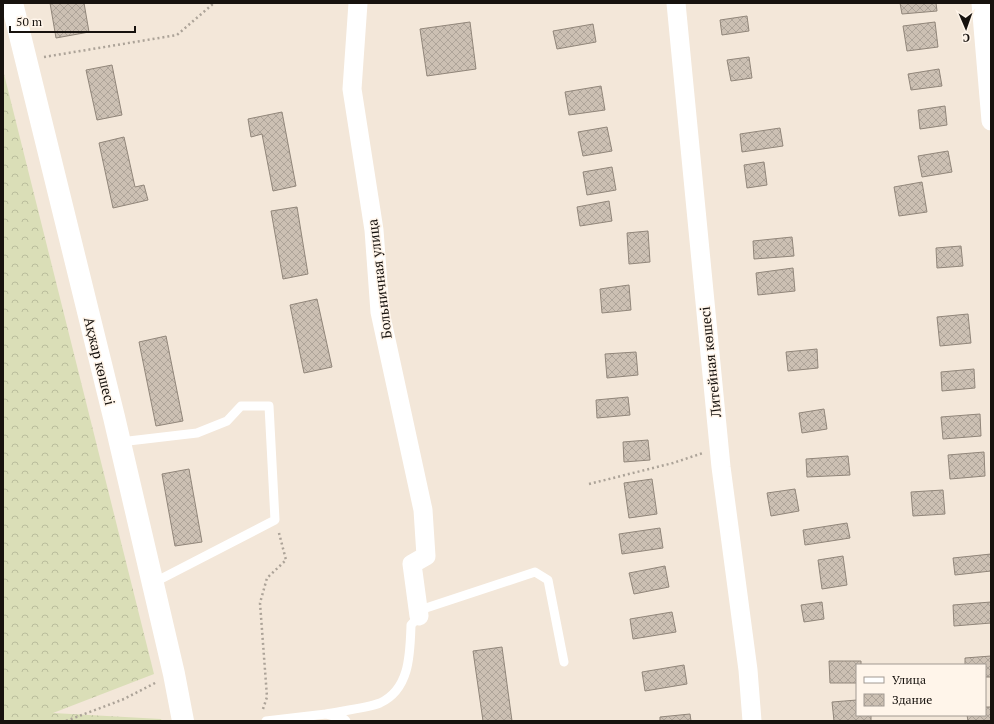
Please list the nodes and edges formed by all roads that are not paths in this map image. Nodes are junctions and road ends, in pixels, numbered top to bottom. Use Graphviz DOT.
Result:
graph roads {
  1 [pos="12,3"];
  2 [pos="358,3"];
  3 [pos="676,3"];
  4 [pos="981,3"];
  5 [pos="990,98"];
  6 [pos="991,121"];
  7 [pos="120,442"];
  8 [pos="153,583"];
  9 [pos="419,616"];
  10 [pos="564,662"];
  11 [pos="326,714"];
  12 [pos="264,718"];
  13 [pos="183,721"];
  14 [pos="346,721"];
  15 [pos="752,721"];
  1 -- 7 [label="street, Ақжар көшесі"];
  2 -- 9 [label="street, Больничная улица"];
  3 -- 15 [label="street, Литейная көшесі"];
  4 -- 5 [label="street"];
  5 -- 6 [label="street"];
  7 -- 8 [label="street, Ақжар көшесі"];
  7 -- 8 [label="lane"];
  8 -- 13 [label="street, Ақжар көшесі"];
  9 -- 10 [label="lane"];
  9 -- 11 [label="lane"];
  11 -- 12 [label="lane"];
  11 -- 14 [label="lane"];
}
